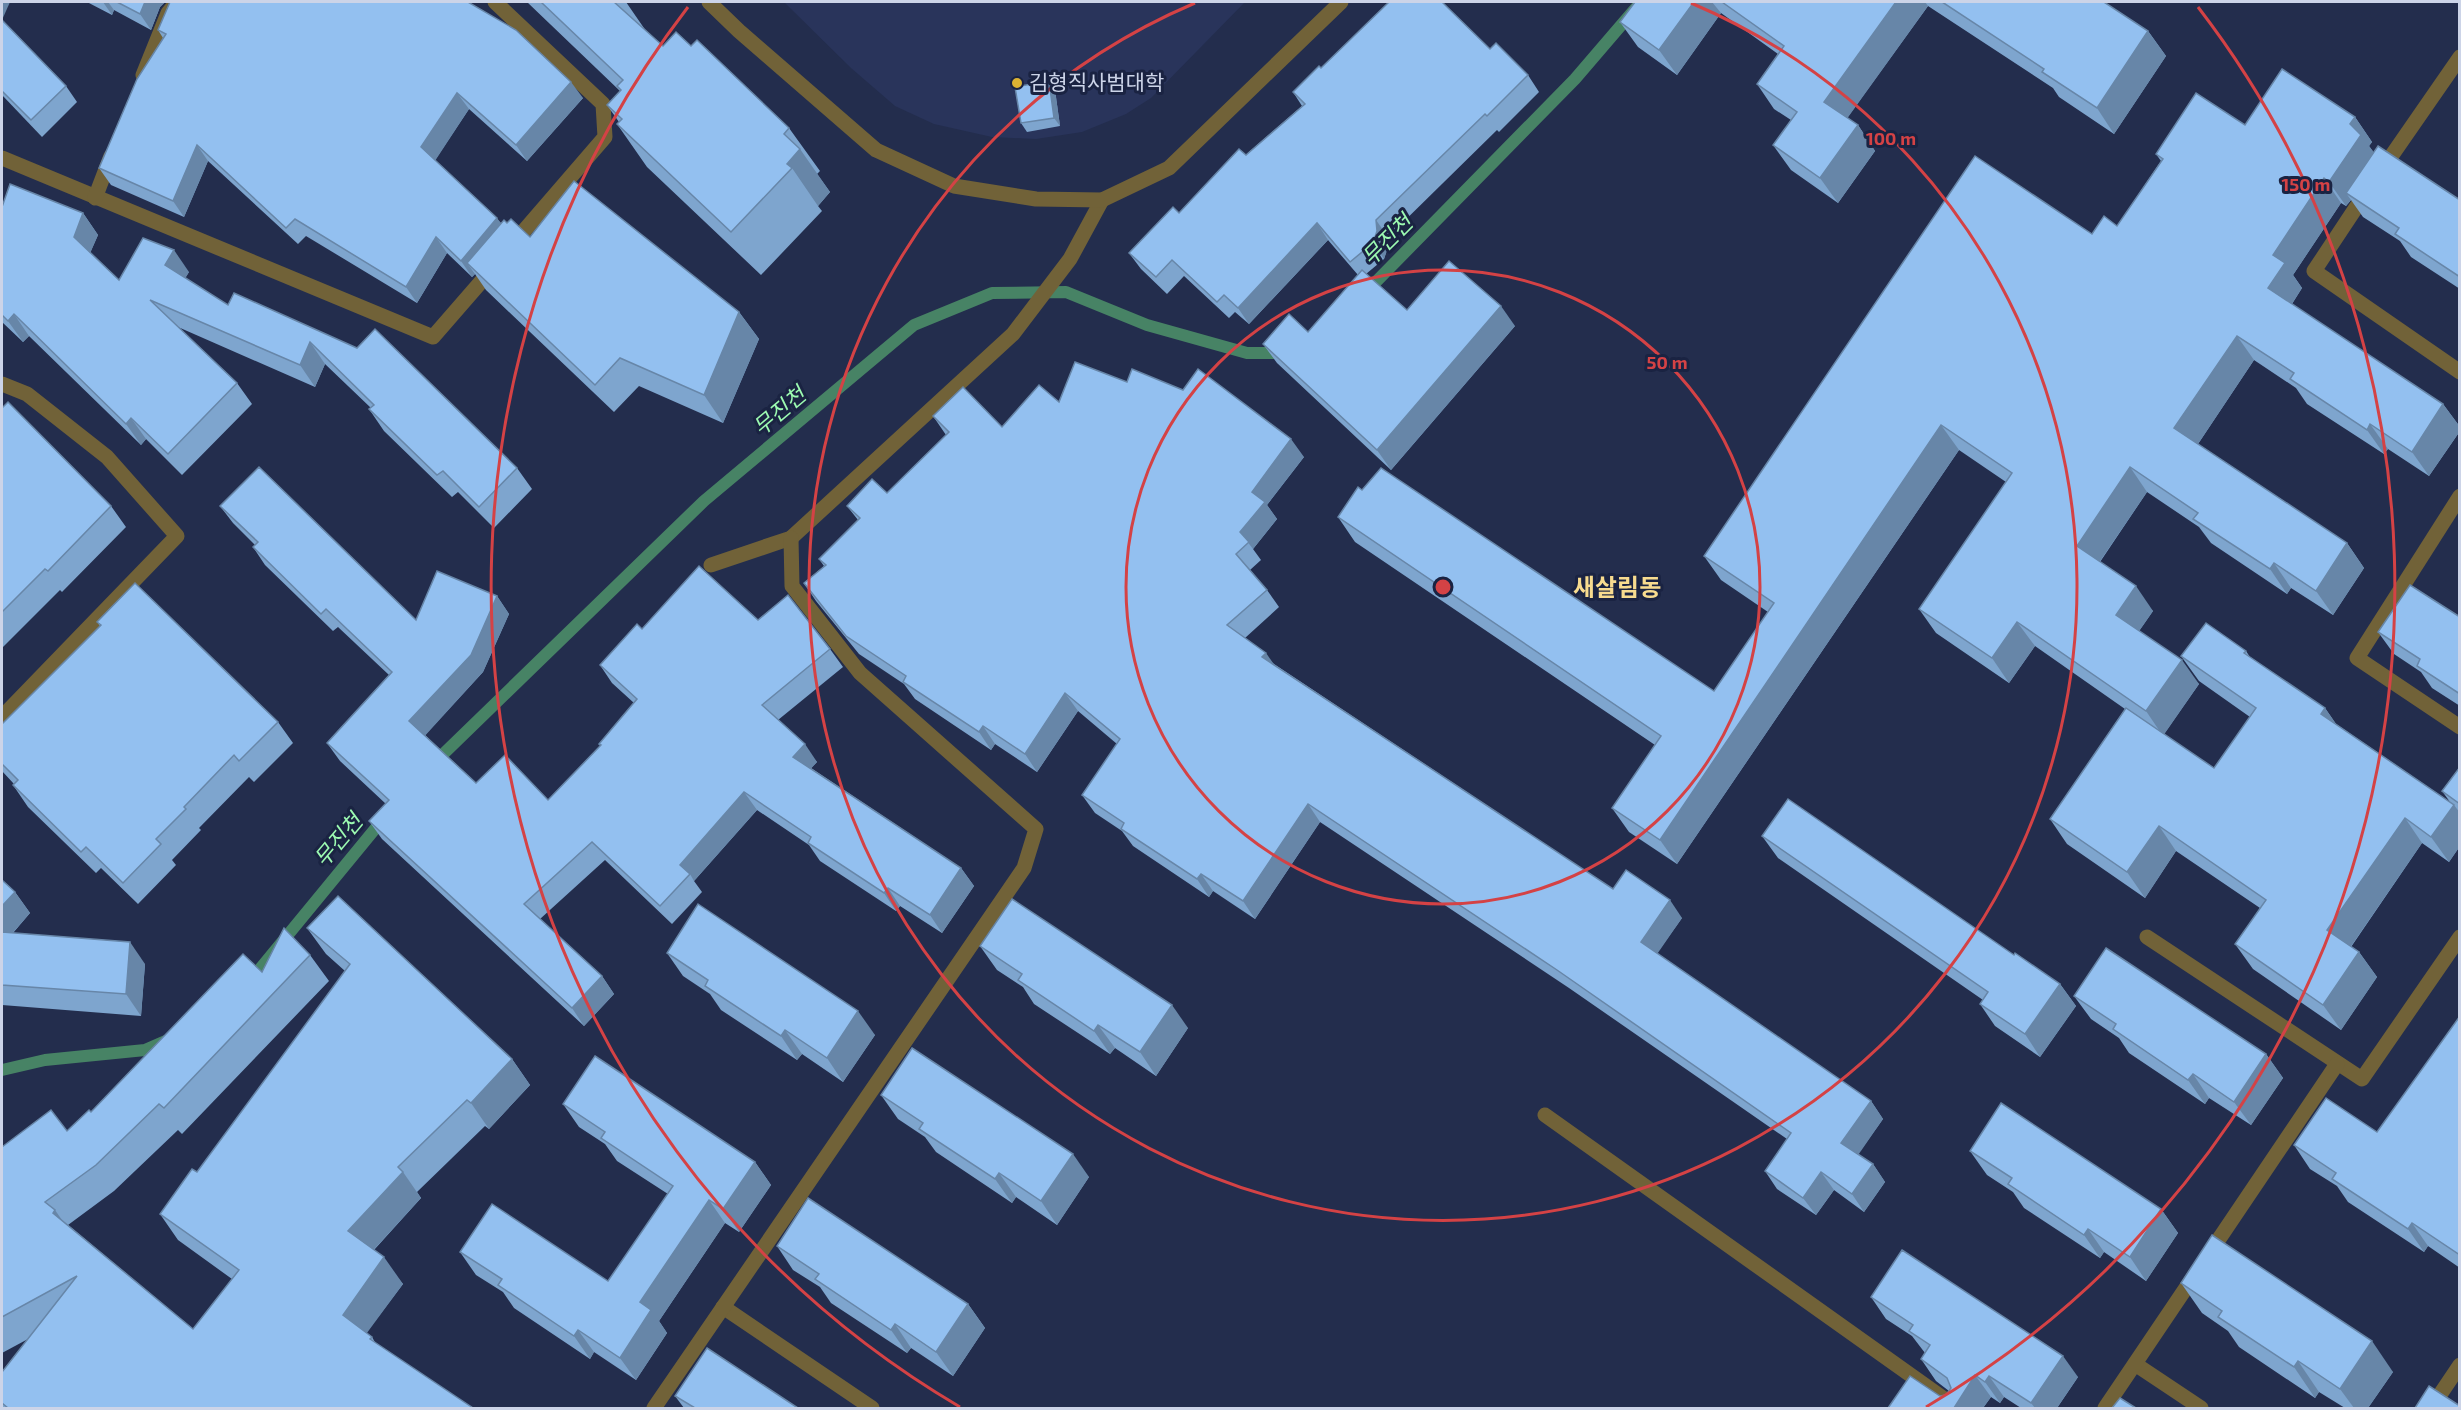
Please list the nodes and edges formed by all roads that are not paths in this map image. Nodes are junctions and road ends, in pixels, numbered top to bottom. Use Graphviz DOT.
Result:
graph roads {
  1 [pos="177,2"];
  2 [pos="495,2"];
  3 [pos="709,2"];
  4 [pos="1341,2"];
  5 [pos="2460,57"];
  6 [pos="138,89"];
  7 [pos="116,144"];
  8 [pos="2,158"];
  9 [pos="95,198"];
  10 [pos="1102,200"];
  11 [pos="2460,372"];
  12 [pos="2,384"];
  13 [pos="2460,496"];
  14 [pos="791,538"];
  15 [pos="711,565"];
  16 [pos="2,717"];
  17 [pos="2460,727"];
  18 [pos="2147,937"];
  19 [pos="2460,937"];
  20 [pos="2337,1064"];
  21 [pos="1545,1114"];
  22 [pos="723,1307"];
  23 [pos="2135,1364"];
  24 [pos="2460,1365"];
  25 [pos="654,1408"];
  26 [pos="872,1408"];
  27 [pos="1957,1408"];
  28 [pos="2105,1408"];
  29 [pos="2201,1408"];
  30 [pos="2431,1408"];
  1 -- 6 [label="street"];
  2 -- 9 [label="street"];
  3 -- 10 [label="street"];
  4 -- 10 [label="street"];
  5 -- 11 [label="street"];
  7 -- 9 [label="street"];
  8 -- 9 [label="street"];
  10 -- 14 [label="street"];
  12 -- 16 [label="street"];
  13 -- 17 [label="street"];
  14 -- 15 [label="street"];
  14 -- 22 [label="street"];
  18 -- 20 [label="street"];
  19 -- 20 [label="street"];
  20 -- 23 [label="street"];
  21 -- 27 [label="street"];
  22 -- 25 [label="street"];
  22 -- 26 [label="street"];
  23 -- 28 [label="street"];
  23 -- 29 [label="street"];
  24 -- 30 [label="street"];
}
